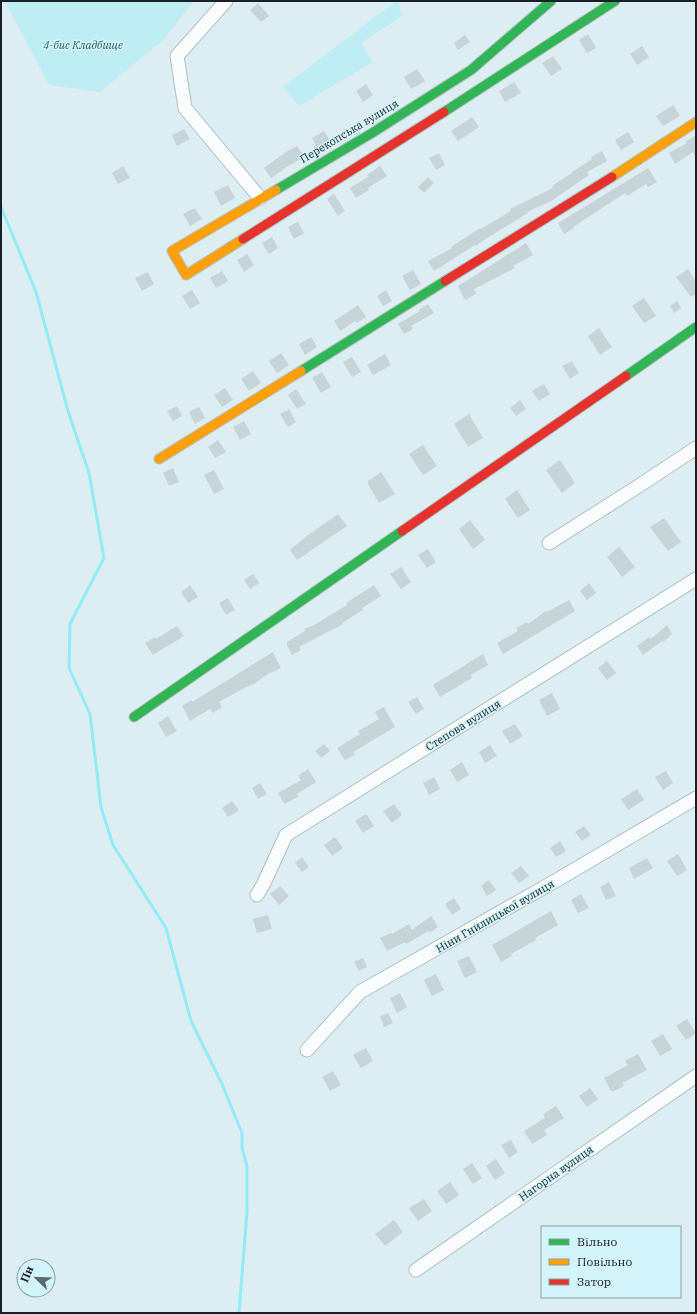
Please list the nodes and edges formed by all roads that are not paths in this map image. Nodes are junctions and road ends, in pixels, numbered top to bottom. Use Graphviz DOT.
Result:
graph roads {
  1 [pos="226,1"];
  2 [pos="551,1"];
  3 [pos="615,1"];
  4 [pos="696,122"];
  5 [pos="372,133"];
  6 [pos="382,151"];
  7 [pos="260,198"];
  8 [pos="696,327"];
  9 [pos="696,448"];
  10 [pos="159,459"];
  11 [pos="549,543"];
  12 [pos="696,579"];
  13 [pos="134,717"];
  14 [pos="696,798"];
  15 [pos="257,895"];
  16 [pos="307,1050"];
  17 [pos="696,1076"];
  18 [pos="416,1270"];
  1 -- 7 [label="street"];
  2 -- 5 [label="street, Перекопська вулиця"];
  3 -- 6 [label="street"];
  4 -- 10 [label="street"];
  5 -- 6 [label="street"];
  5 -- 7 [label="street, Перекопська вулиця"];
  6 -- 7 [label="street, Перекопська вулиця"];
  8 -- 13 [label="street"];
  9 -- 11 [label="street"];
  12 -- 15 [label="street, Степова вулиця"];
  14 -- 16 [label="street, Ніни Гнилицької вулиця"];
  17 -- 18 [label="street, Нагорна вулиця"];
}
